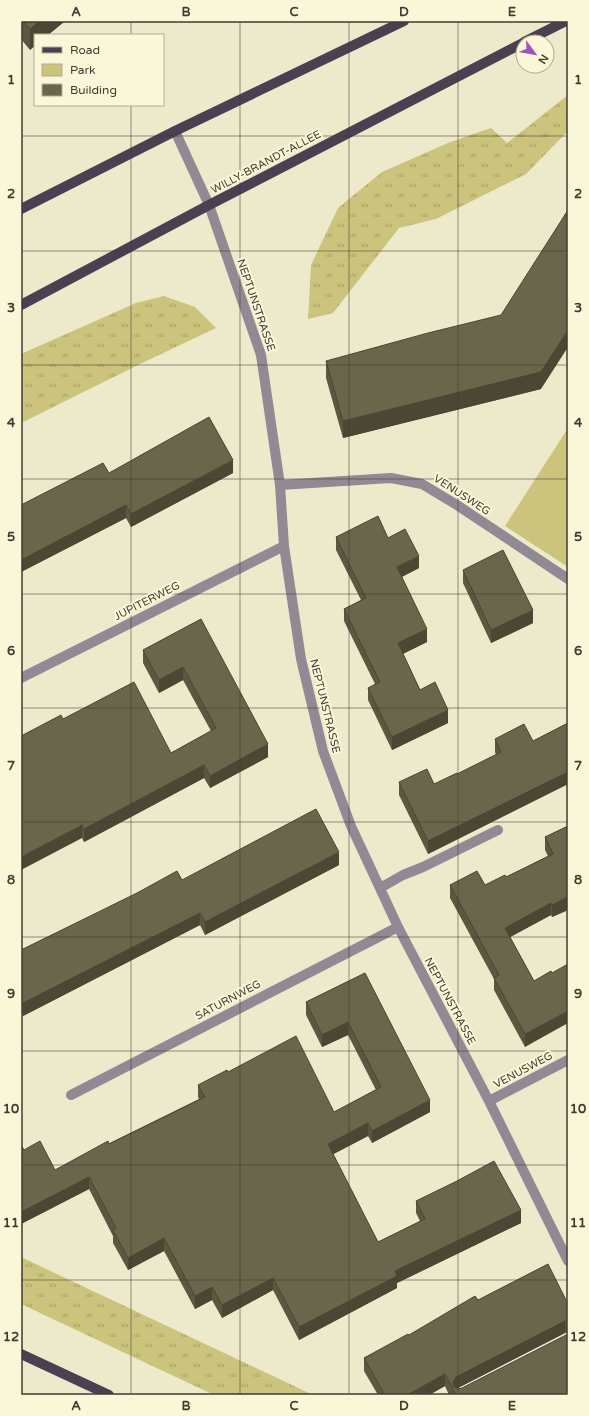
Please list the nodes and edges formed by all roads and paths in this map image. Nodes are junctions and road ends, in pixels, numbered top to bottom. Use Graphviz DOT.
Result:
graph roads {
  1 [pos="404,21"];
  2 [pos="566,21"];
  3 [pos="540,34"];
  4 [pos="515,47"];
  5 [pos="174,131"];
  6 [pos="209,205"];
  7 [pos="21,209"];
  8 [pos="21,305"];
  9 [pos="280,485"];
  10 [pos="284,546"];
  11 [pos="568,579"];
  12 [pos="21,678"];
  13 [pos="498,830"];
  14 [pos="380,888"];
  15 [pos="398,927"];
  16 [pos="568,1060"];
  17 [pos="70,1095"];
  18 [pos="489,1101"];
  19 [pos="567,1254"];
  20 [pos="21,1354"];
  21 [pos="109,1395"];
  1 -- 5 [label="main road"];
  2 -- 3 [label="main road, WILLY-BRANDT-ALLEE"];
  4 -- 6 [label="main road, WILLY-BRANDT-ALLEE"];
  5 -- 6 [label="street, NEPTUNSTRASSE"];
  5 -- 7 [label="main road"];
  6 -- 8 [label="main road, WILLY-BRANDT-ALLEE"];
  6 -- 9 [label="street, NEPTUNSTRASSE"];
  9 -- 10 [label="street, NEPTUNSTRASSE"];
  9 -- 11 [label="street, VENUSWEG"];
  10 -- 12 [label="street, JUPITERWEG"];
  10 -- 14 [label="street, NEPTUNSTRASSE"];
  13 -- 14 [label="street"];
  14 -- 15 [label="street, NEPTUNSTRASSE"];
  15 -- 17 [label="street, SATURNWEG"];
  15 -- 18 [label="street, NEPTUNSTRASSE"];
  16 -- 18 [label="street, VENUSWEG"];
  18 -- 19 [label="street, NEPTUNSTRASSE"];
  20 -- 21 [label="main road"];
}
